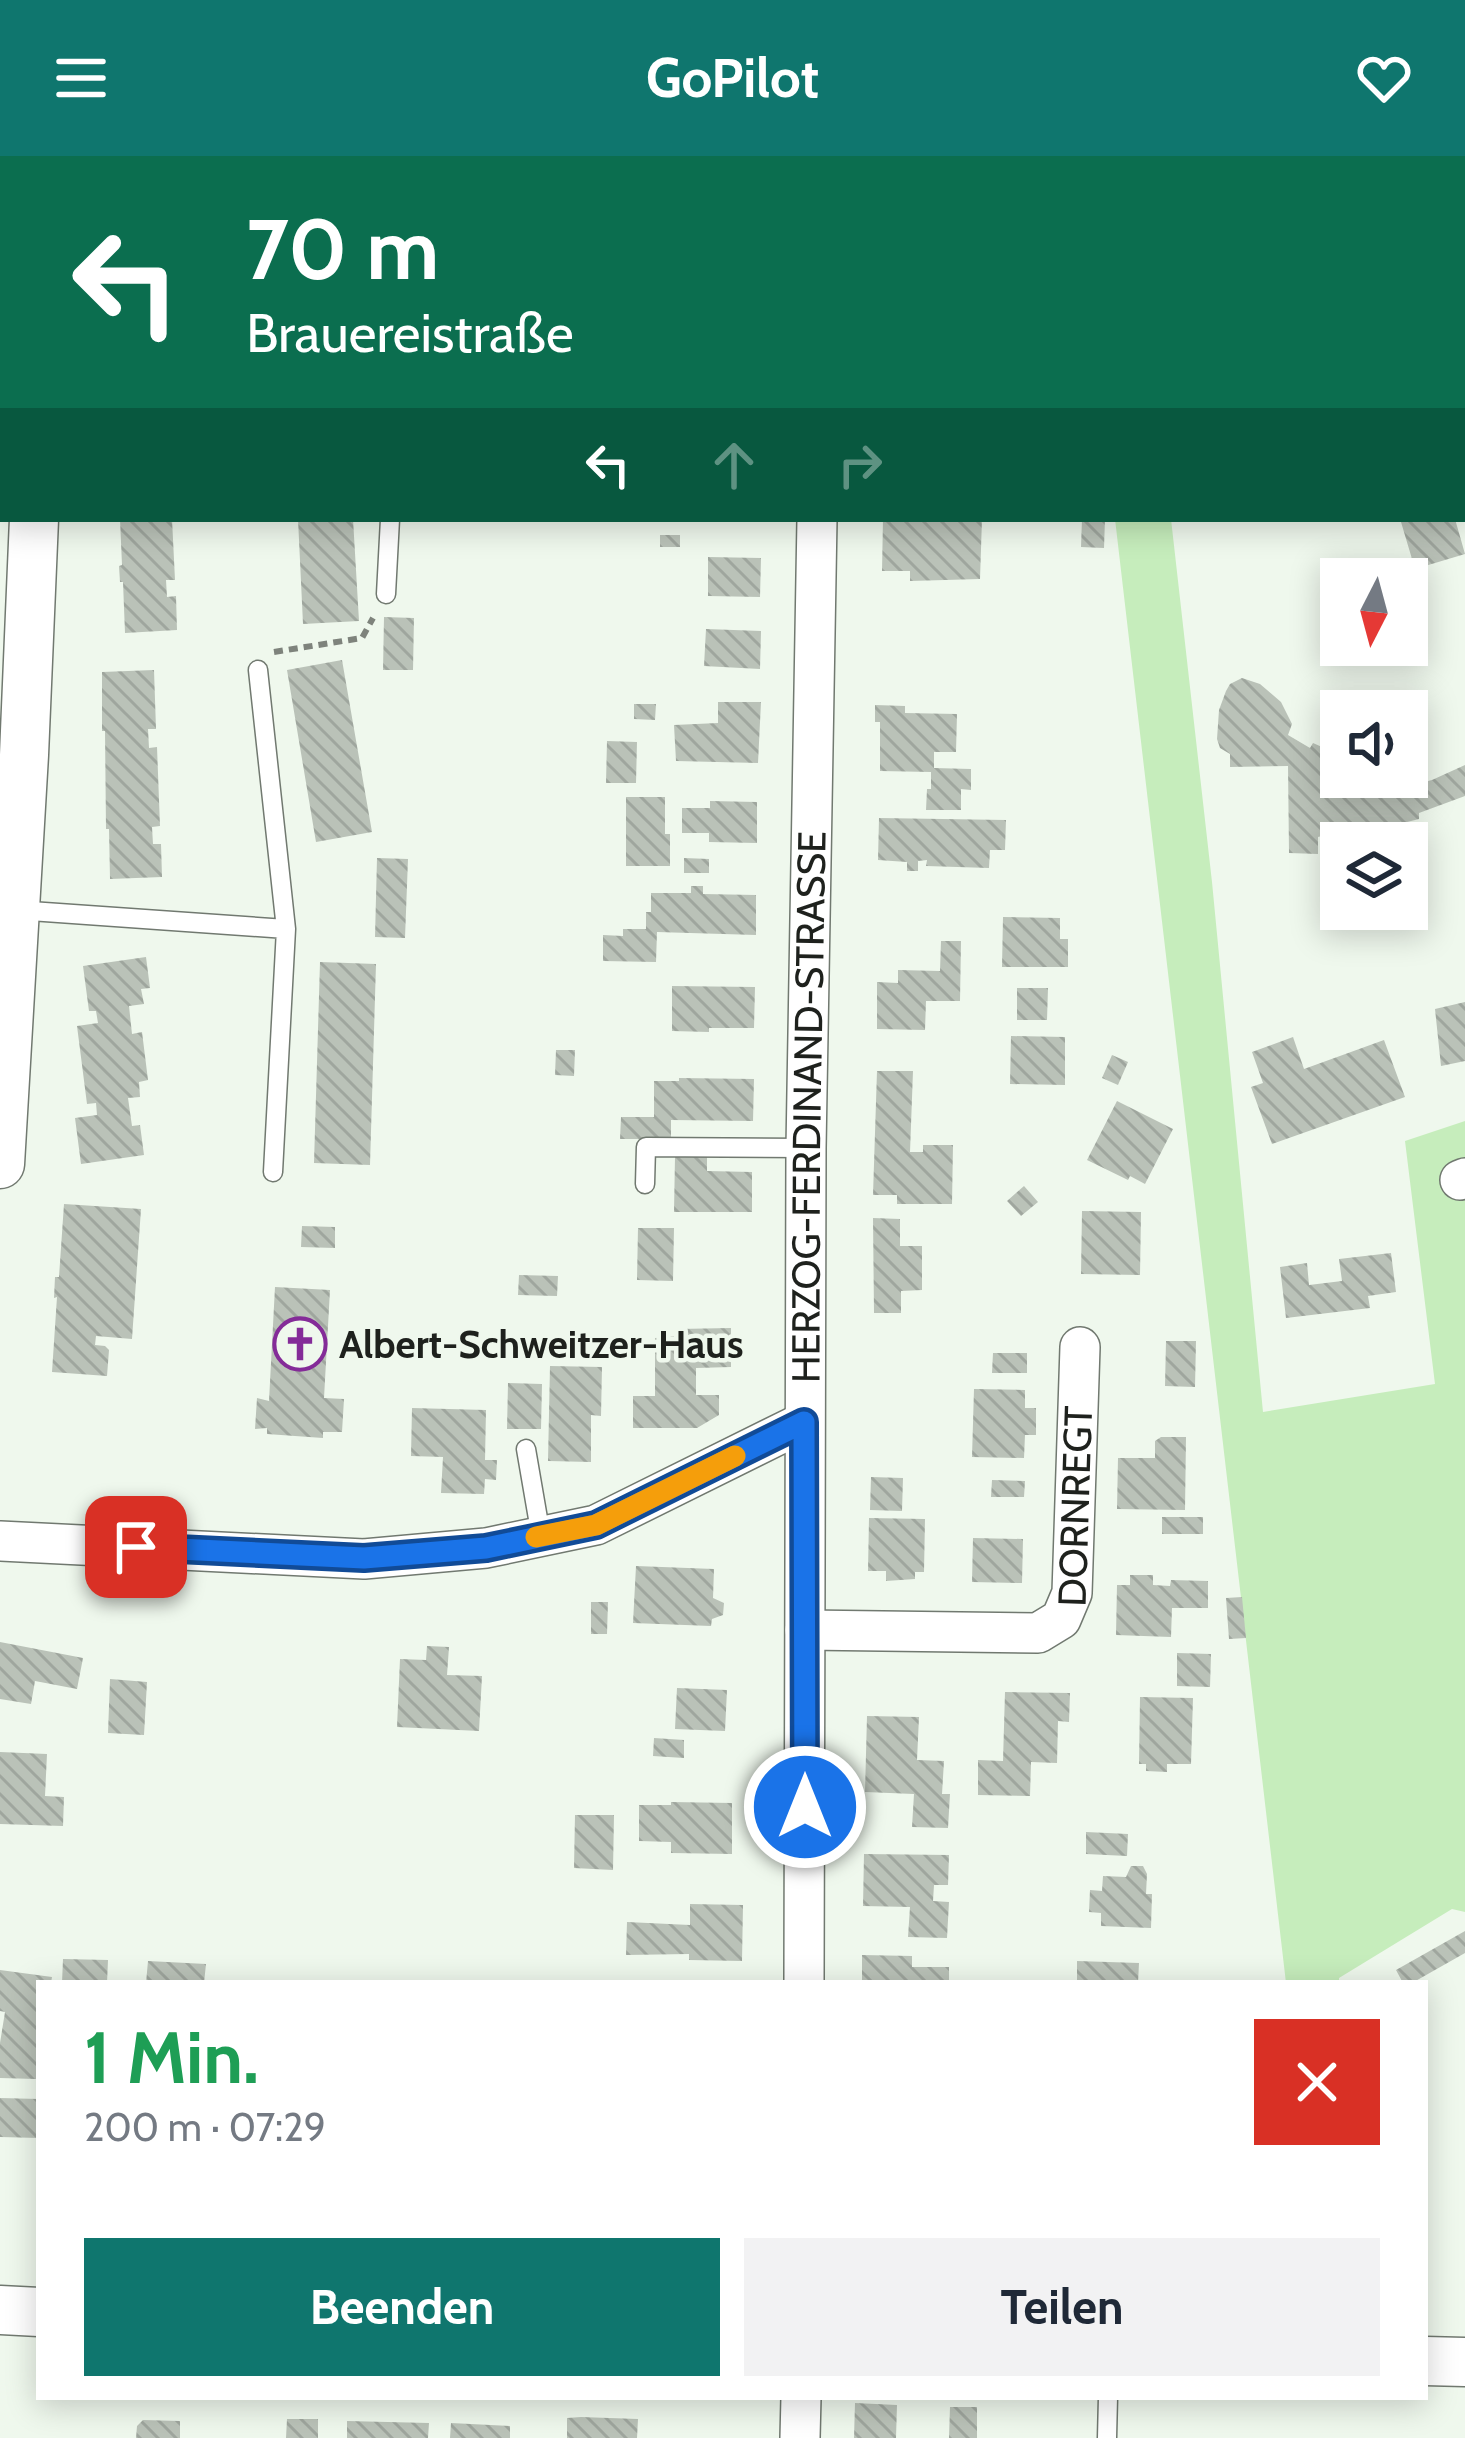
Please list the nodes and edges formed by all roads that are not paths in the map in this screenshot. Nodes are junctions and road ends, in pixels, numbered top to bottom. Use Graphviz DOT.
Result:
graph roads {
  1 [pos="34,522"];
  2 [pos="390,522"];
  3 [pos="817,522"];
  4 [pos="386,594"];
  5 [pos="259,670"];
  6 [pos="12,754"];
  7 [pos="16,910"];
  8 [pos="286,929"];
  9 [pos="806,1148"];
  10 [pos="0,1165"];
  11 [pos="272,1172"];
  12 [pos="645,1184"];
  13 [pos="1081,1347"];
  14 [pos="804,1422"];
  15 [pos="526,1449"];
  16 [pos="541,1536"];
  17 [pos="0,1540"];
  18 [pos="805,1630"];
  19 [pos="804,1980"];
  20 [pos="0,2310"];
  21 [pos="36,2312"];
  22 [pos="1428,2360"];
  23 [pos="1465,2362"];
  24 [pos="801,2400"];
  25 [pos="1108,2400"];
  26 [pos="800,2438"];
  27 [pos="1107,2438"];
  1 -- 6 [label="street"];
  2 -- 4 [label="lane"];
  3 -- 9 [label="street, HERZOG-FERDINAND-STRASSE"];
  5 -- 8 [label="lane"];
  6 -- 7 [label="street"];
  7 -- 8 [label="lane"];
  7 -- 10 [label="street"];
  8 -- 11 [label="lane"];
  9 -- 12 [label="lane"];
  9 -- 14 [label="street, HERZOG-FERDINAND-STRASSE"];
  13 -- 18 [label="street, DORNREGT"];
  14 -- 16 [label="street"];
  14 -- 18 [label="street, HERZOG-FERDINAND-STRASSE"];
  15 -- 16 [label="lane"];
  16 -- 17 [label="street"];
  18 -- 19 [label="street, HERZOG-FERDINAND-STRASSE"];
  20 -- 21 [label="street"];
  22 -- 23 [label="street"];
  24 -- 26 [label="street"];
  25 -- 27 [label="lane"];
}
